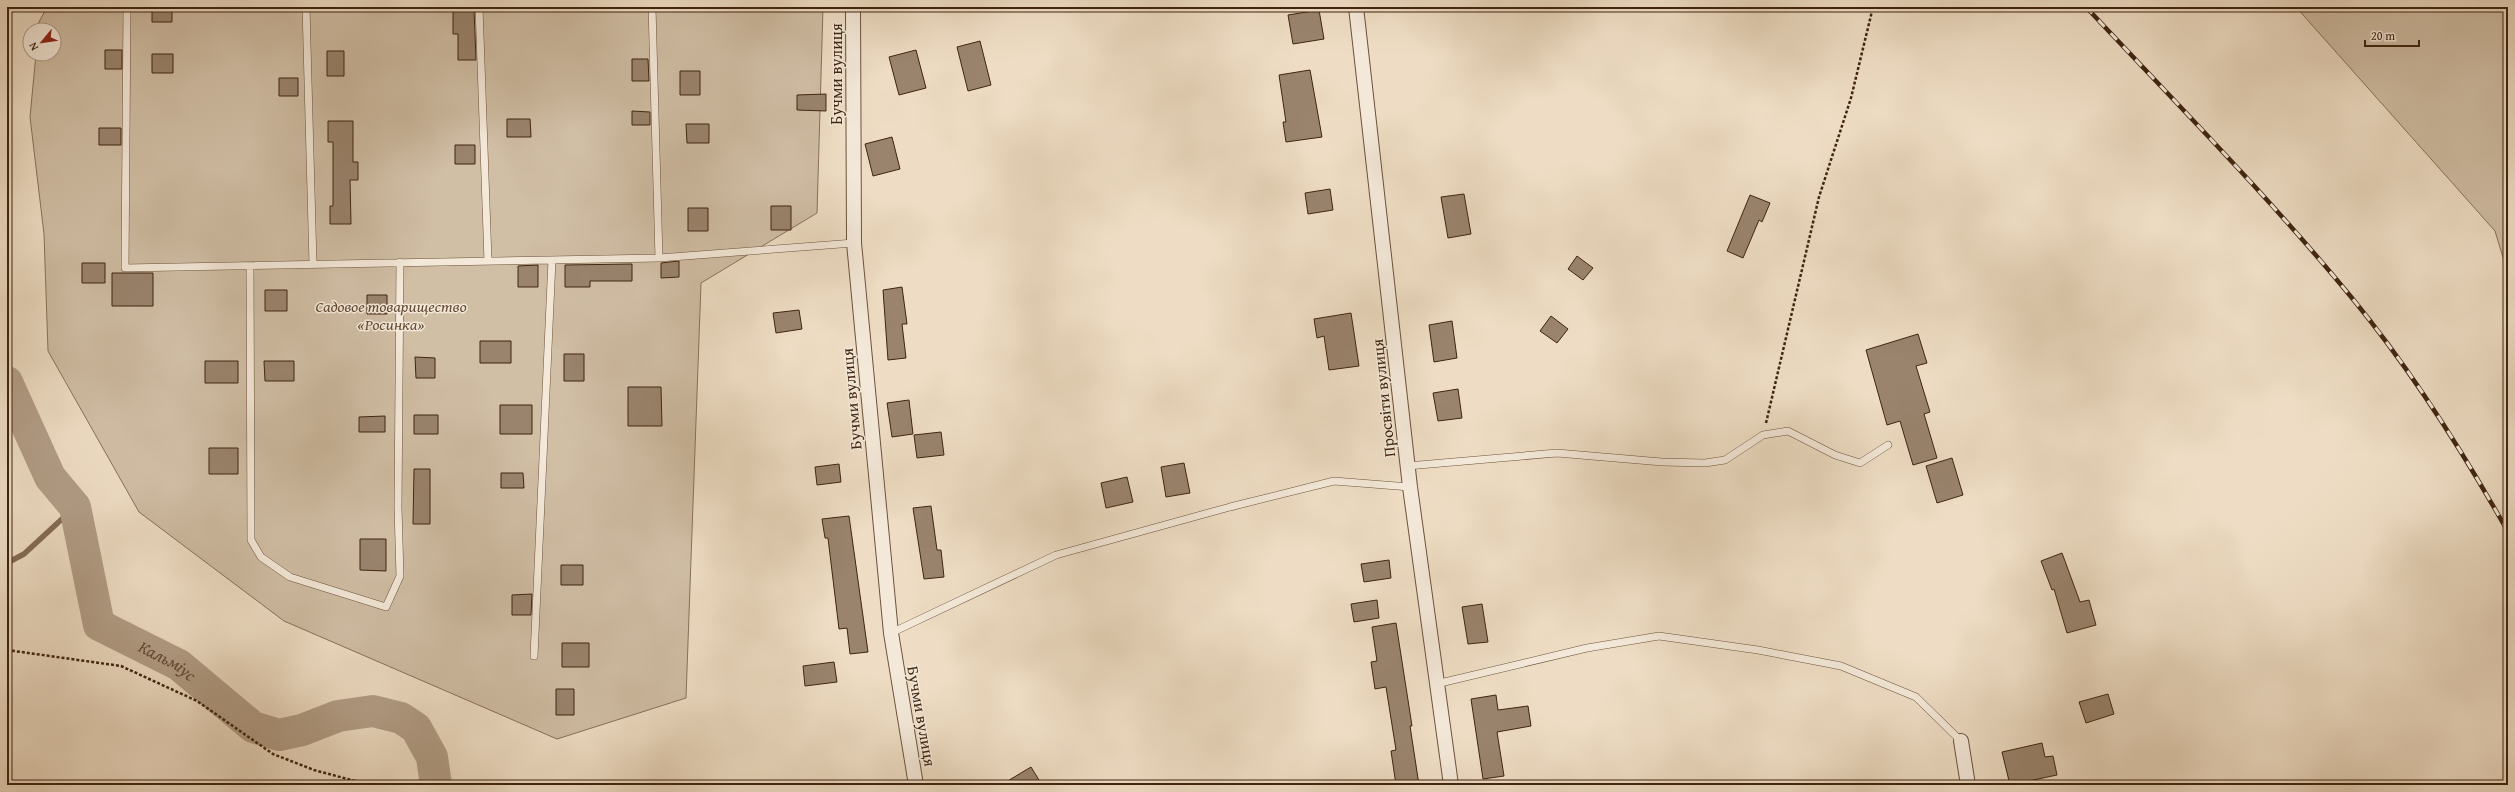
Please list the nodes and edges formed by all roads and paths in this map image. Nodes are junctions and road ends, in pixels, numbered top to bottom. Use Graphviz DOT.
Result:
graph roads {
  1 [pos="127,7"];
  2 [pos="306,7"];
  3 [pos="479,7"];
  4 [pos="652,7"];
  5 [pos="853,7"];
  6 [pos="1356,7"];
  7 [pos="1873,7"];
  8 [pos="854,243"];
  9 [pos="659,258"];
  10 [pos="552,260"];
  11 [pos="488,261"];
  12 [pos="400,262"];
  13 [pos="313,264"];
  14 [pos="250,266"];
  15 [pos="1763,435"];
  16 [pos="1888,445"];
  17 [pos="1407,466"];
  18 [pos="1410,487"];
  19 [pos="891,633"];
  20 [pos="7,650"];
  21 [pos="534,656"];
  22 [pos="1436,684"];
  23 [pos="1961,741"];
  24 [pos="370,785"];
  25 [pos="916,785"];
  26 [pos="1451,785"];
  27 [pos="1968,785"];
  1 -- 14 [label="lane"];
  2 -- 13 [label="lane"];
  3 -- 11 [label="lane"];
  4 -- 9 [label="lane"];
  5 -- 8 [label="street, Бучми вулиця"];
  6 -- 17 [label="street, Просвіти вулиця"];
  7 -- 15 [label="path"];
  8 -- 9 [label="lane"];
  8 -- 19 [label="street, Бучми вулиця"];
  9 -- 10 [label="lane"];
  10 -- 11 [label="lane"];
  10 -- 21 [label="lane"];
  11 -- 12 [label="lane"];
  12 -- 13 [label="lane"];
  12 -- 14 [label="lane"];
  13 -- 14 [label="lane"];
  15 -- 16 [label="lane"];
  15 -- 17 [label="lane"];
  17 -- 18 [label="street, Просвіти вулиця"];
  18 -- 19 [label="lane"];
  18 -- 22 [label="street, Просвіти вулиця"];
  19 -- 25 [label="street, Бучми вулиця"];
  20 -- 24 [label="path"];
  22 -- 23 [label="lane"];
  22 -- 26 [label="street, Просвіти вулиця"];
  23 -- 27 [label="street"];
}
